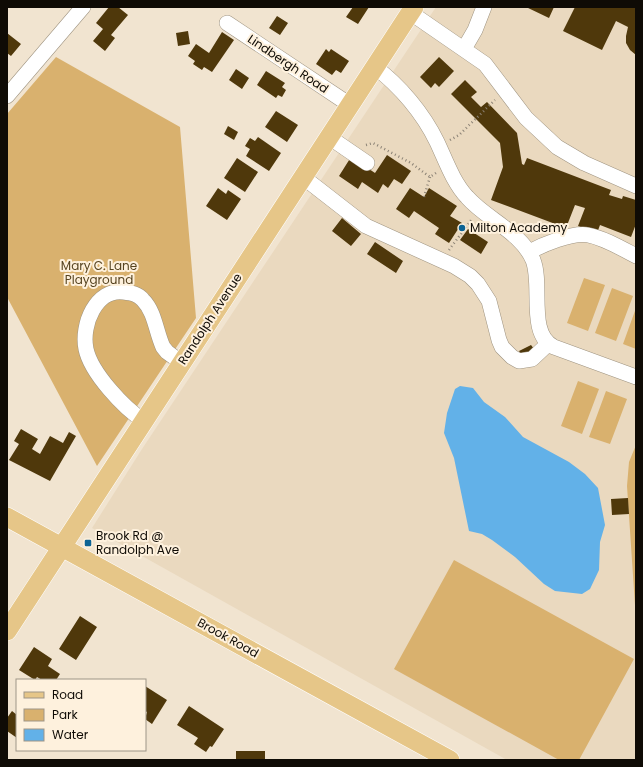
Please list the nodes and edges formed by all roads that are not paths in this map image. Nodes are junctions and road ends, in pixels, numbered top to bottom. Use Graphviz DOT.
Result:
graph roads {
  1 [pos="83,7"];
  2 [pos="484,7"];
  3 [pos="412,10"];
  4 [pos="227,23"];
  5 [pos="464,48"];
  6 [pos="375,67"];
  7 [pos="7,96"];
  8 [pos="350,105"];
  9 [pos="329,137"];
  10 [pos="367,163"];
  11 [pos="303,177"];
  12 [pos="636,186"];
  13 [pos="529,252"];
  14 [pos="636,256"];
  15 [pos="548,344"];
  16 [pos="182,363"];
  17 [pos="636,377"];
  18 [pos="144,421"];
  19 [pos="7,517"];
  20 [pos="61,547"];
  21 [pos="7,631"];
  22 [pos="450,760"];
  1 -- 7 [label="street"];
  2 -- 5 [label="street"];
  3 -- 5 [label="street"];
  3 -- 6 [label="main road, Randolph Avenue"];
  4 -- 8 [label="street, Lindbergh Road"];
  5 -- 12 [label="street"];
  6 -- 8 [label="main road, Randolph Avenue"];
  6 -- 13 [label="street"];
  8 -- 9 [label="main road, Randolph Avenue"];
  9 -- 10 [label="street"];
  9 -- 11 [label="main road, Randolph Avenue"];
  11 -- 15 [label="street"];
  11 -- 16 [label="main road, Randolph Avenue"];
  13 -- 14 [label="street"];
  13 -- 15 [label="street"];
  15 -- 17 [label="street"];
  16 -- 18 [label="main road, Randolph Avenue"];
  16 -- 18 [label="street"];
  18 -- 20 [label="main road, Randolph Avenue"];
  19 -- 20 [label="main road, Brook Road"];
  20 -- 21 [label="main road, Randolph Avenue"];
  20 -- 22 [label="main road, Brook Road"];
}
